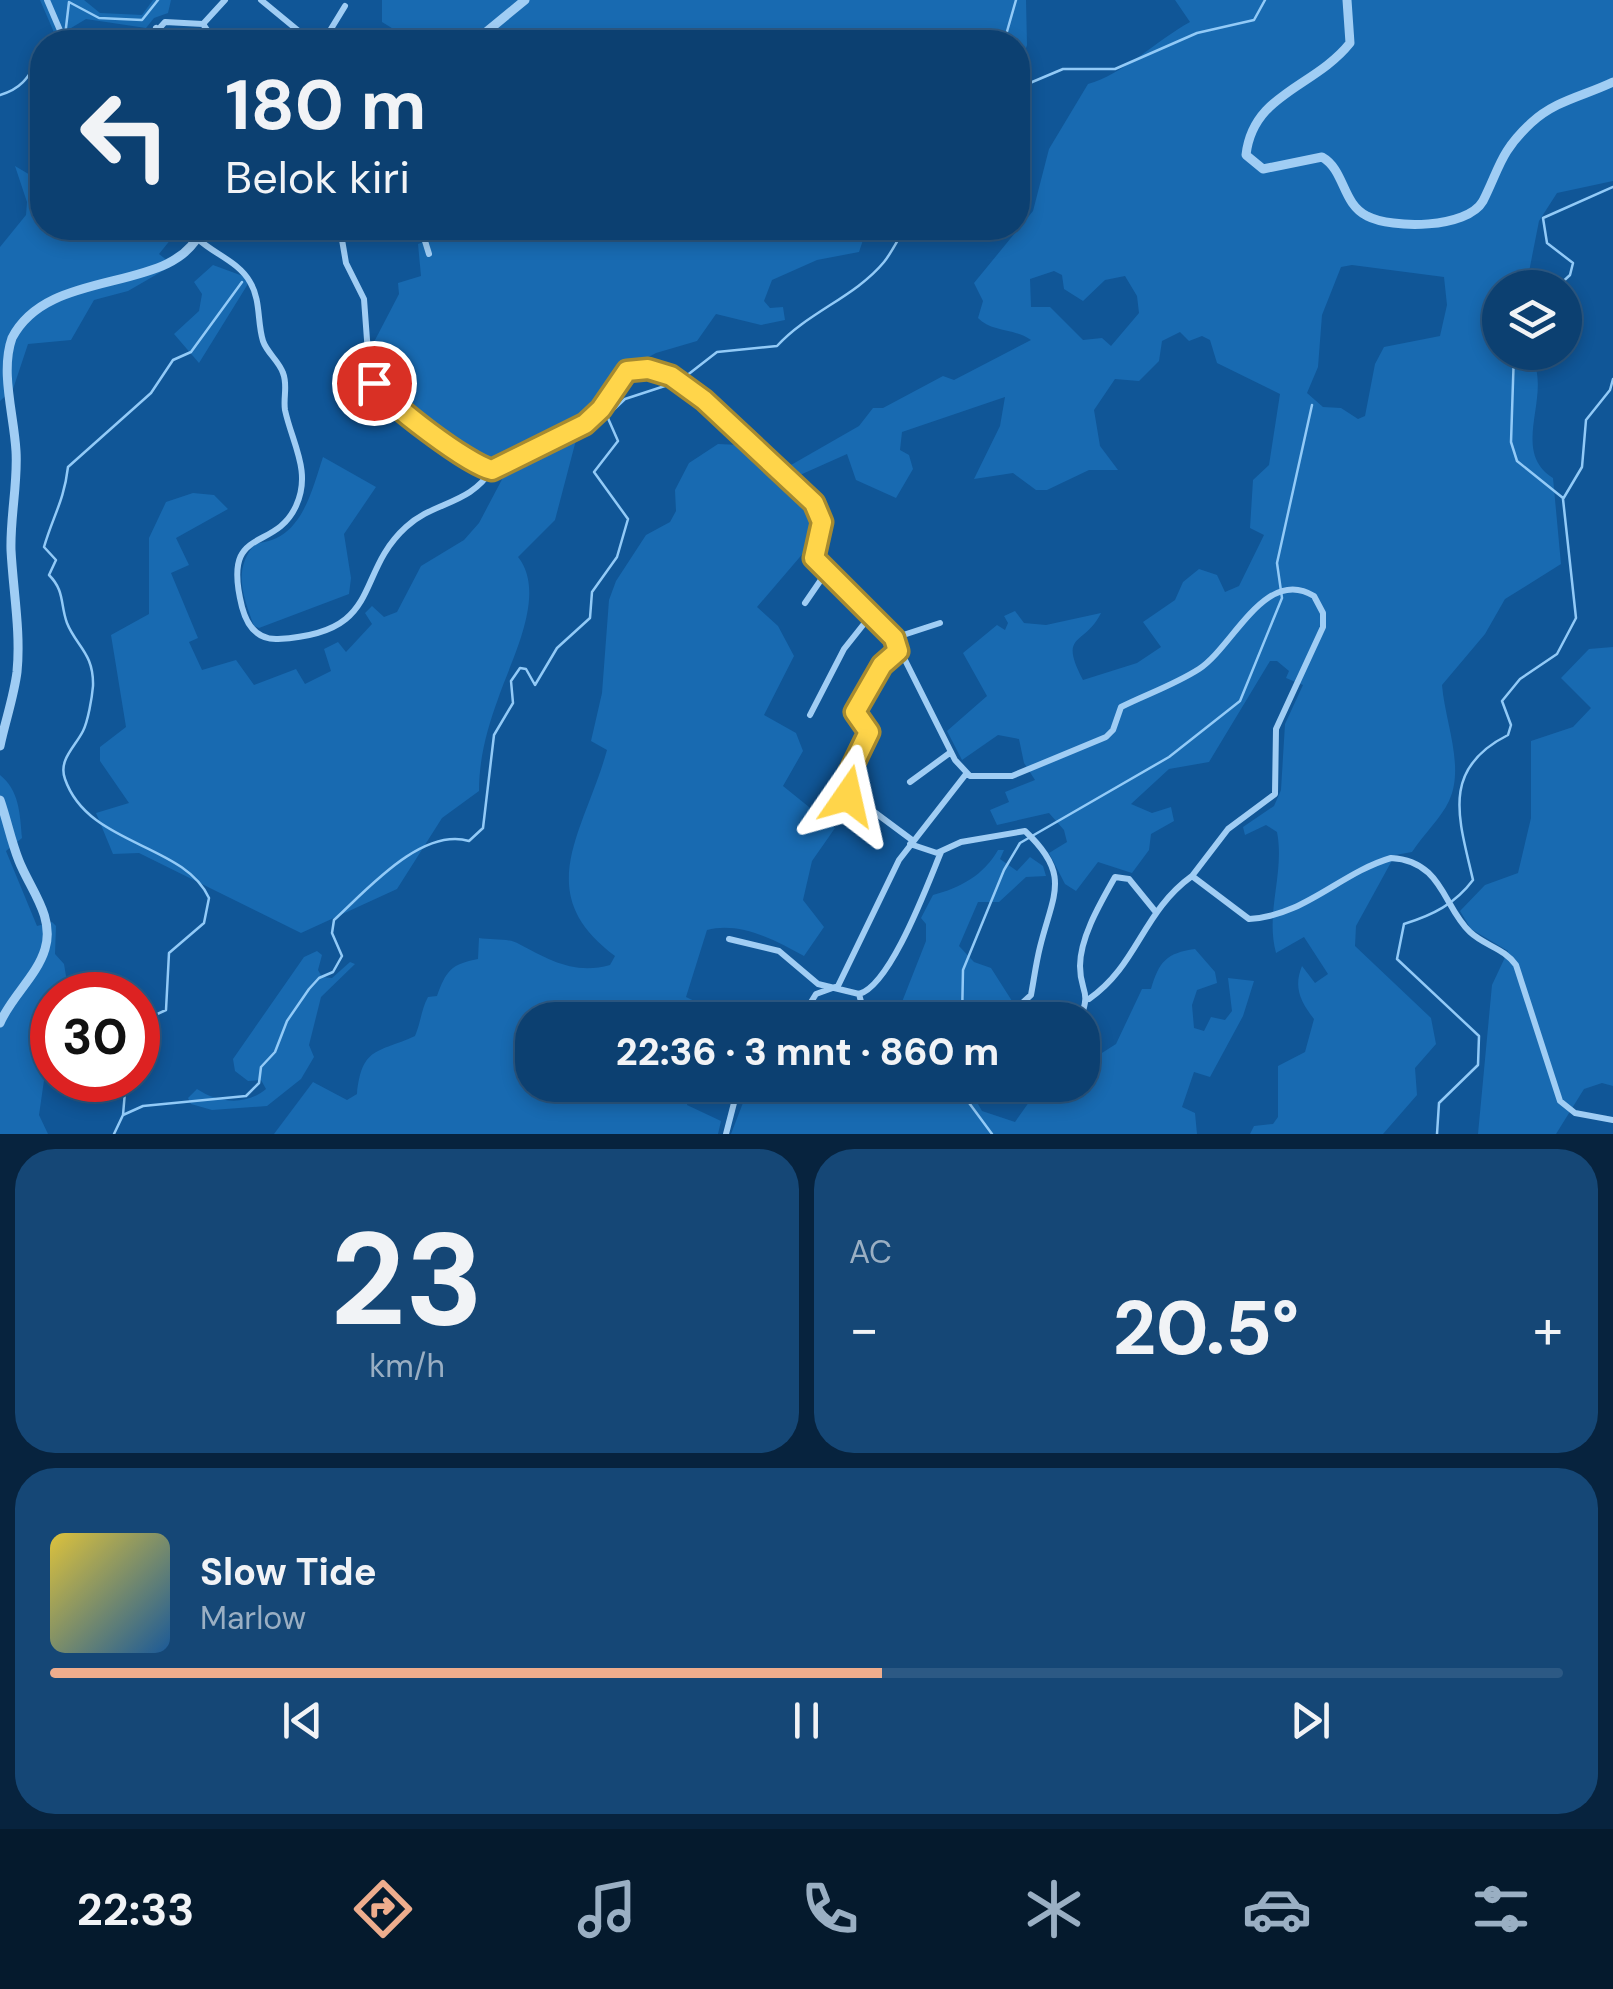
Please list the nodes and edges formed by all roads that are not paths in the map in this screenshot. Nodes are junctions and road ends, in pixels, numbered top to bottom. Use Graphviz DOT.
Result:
graph roads {
  1 [pos="47,0"];
  2 [pos="226,0"];
  3 [pos="260,0"];
  4 [pos="525,0"];
  5 [pos="1348,0"];
  6 [pos="346,6"];
  7 [pos="203,24"];
  8 [pos="156,28"];
  9 [pos="57,30"];
  10 [pos="207,30"];
  11 [pos="297,30"];
  12 [pos="330,30"];
  13 [pos="489,30"];
  14 [pos="1613,82"];
  15 [pos="195,240"];
  16 [pos="201,240"];
  17 [pos="342,240"];
  18 [pos="425,240"];
  19 [pos="430,254"];
  20 [pos="492,470"];
  21 [pos="827,572"];
  22 [pos="805,602"];
  23 [pos="871,615"];
  24 [pos="940,623"];
  25 [pos="894,638"];
  26 [pos="898,651"];
  27 [pos="810,714"];
  28 [pos="0,746"];
  29 [pos="951,752"];
  30 [pos="966,774"];
  31 [pos="910,782"];
  32 [pos="0,800"];
  33 [pos="911,842"];
  34 [pos="942,851"];
  35 [pos="1192,876"];
  36 [pos="1155,911"];
  37 [pos="729,939"];
  38 [pos="838,986"];
  39 [pos="859,994"];
  40 [pos="1088,999"];
  41 [pos="811,1002"];
  42 [pos="861,1002"];
  43 [pos="1023,1002"];
  44 [pos="1087,1002"];
  45 [pos="0,1023"];
  46 [pos="733,1102"];
  47 [pos="1613,1120"];
  48 [pos="726,1134"];
  1 -- 9 [label="street"];
  2 -- 7 [label="street"];
  3 -- 11 [label="street"];
  4 -- 13 [label="street"];
  5 -- 14 [label="street"];
  6 -- 12 [label="street"];
  7 -- 8 [label="street"];
  7 -- 10 [label="street"];
  15 -- 28 [label="street"];
  16 -- 20 [label="street"];
  17 -- 20 [label="street"];
  18 -- 19 [label="street"];
  20 -- 21 [label="street"];
  21 -- 22 [label="street"];
  21 -- 23 [label="street"];
  23 -- 25 [label="street"];
  23 -- 27 [label="street"];
  24 -- 25 [label="street"];
  25 -- 26 [label="street"];
  26 -- 29 [label="street"];
  26 -- 33 [label="street"];
  29 -- 30 [label="street"];
  29 -- 31 [label="street"];
  30 -- 33 [label="street"];
  30 -- 35 [label="street"];
  32 -- 45 [label="street"];
  33 -- 34 [label="street"];
  33 -- 38 [label="street"];
  34 -- 39 [label="street"];
  34 -- 43 [label="street"];
  35 -- 36 [label="street"];
  35 -- 47 [label="street"];
  36 -- 40 [label="street"];
  36 -- 40 [label="street"];
  37 -- 38 [label="street"];
  38 -- 39 [label="street"];
  38 -- 41 [label="street"];
  39 -- 42 [label="street"];
  40 -- 44 [label="street"];
  46 -- 48 [label="street"];
}
